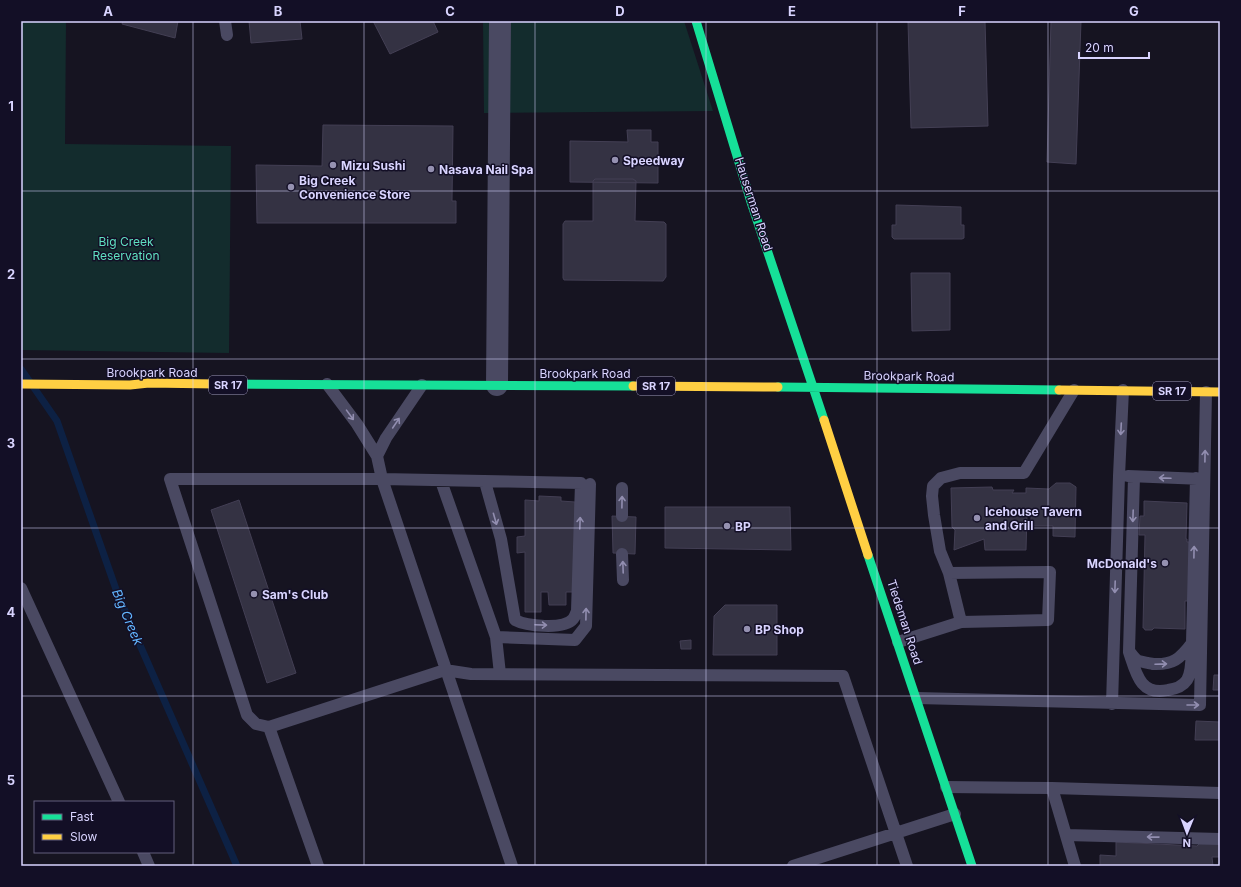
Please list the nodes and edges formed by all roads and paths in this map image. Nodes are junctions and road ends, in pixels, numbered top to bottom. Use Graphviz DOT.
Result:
graph roads {
  1 [pos="225,21"];
  2 [pos="500,21"];
  3 [pos="696,21"];
  4 [pos="227,35"];
  5 [pos="21,384"];
  6 [pos="327,384"];
  7 [pos="422,385"];
  8 [pos="498,385"];
  9 [pos="814,387"];
  10 [pos="1074,390"];
  11 [pos="1123,390"];
  12 [pos="1206,392"];
  13 [pos="1220,392"];
  14 [pos="377,456"];
  15 [pos="1119,476"];
  16 [pos="1134,477"];
  17 [pos="382,479"];
  18 [pos="1200,479"];
  19 [pos="441,480"];
  20 [pos="485,482"];
  21 [pos="585,484"];
  22 [pos="622,488"];
  23 [pos="622,516"];
  24 [pos="622,554"];
  25 [pos="949,573"];
  26 [pos="623,580"];
  27 [pos="21,588"];
  28 [pos="961,622"];
  29 [pos="496,637"];
  30 [pos="898,642"];
  31 [pos="1192,643"];
  32 [pos="1129,651"];
  33 [pos="446,670"];
  34 [pos="500,674"];
  35 [pos="917,698"];
  36 [pos="1112,704"];
  37 [pos="269,727"];
  38 [pos="946,787"];
  39 [pos="1052,788"];
  40 [pos="1220,793"];
  41 [pos="119,801"];
  42 [pos="955,814"];
  43 [pos="897,833"];
  44 [pos="1066,835"];
  45 [pos="1220,839"];
  46 [pos="143,853"];
  47 [pos="149,866"];
  48 [pos="318,866"];
  49 [pos="512,866"];
  50 [pos="793,866"];
  51 [pos="907,866"];
  52 [pos="972,866"];
  53 [pos="1075,866"];
  1 -- 4 [label="lane"];
  2 -- 8 [label="street"];
  3 -- 9 [label="main road, Hauserman Road"];
  5 -- 6 [label="main road, Brookpark Road / SR 17"];
  6 -- 7 [label="main road, Brookpark Road / SR 17"];
  6 -- 14 [label="lane, one-way"];
  7 -- 8 [label="main road, Brookpark Road / SR 17"];
  14 -- 7 [label="lane, one-way"];
  8 -- 9 [label="main road, Brookpark Road / SR 17"];
  9 -- 10 [label="main road, Brookpark Road / SR 17"];
  9 -- 30 [label="main road, Tiedeman Road"];
  10 -- 11 [label="main road, Brookpark Road / SR 17"];
  10 -- 25 [label="lane"];
  11 -- 12 [label="main road, Brookpark Road / SR 17"];
  11 -- 15 [label="lane, one-way"];
  12 -- 13 [label="main road, Brookpark Road / SR 17"];
  18 -- 12 [label="lane, one-way"];
  14 -- 17 [label="lane"];
  15 -- 16 [label="lane"];
  15 -- 36 [label="lane, one-way"];
  18 -- 16 [label="lane, one-way"];
  16 -- 32 [label="lane, one-way"];
  17 -- 19 [label="lane"];
  17 -- 33 [label="lane"];
  17 -- 37 [label="lane"];
  31 -- 18 [label="lane, one-way"];
  36 -- 18 [label="lane, one-way"];
  19 -- 20 [label="lane"];
  19 -- 29 [label="lane"];
  20 -- 21 [label="lane"];
  20 -- 21 [label="lane, one-way"];
  29 -- 21 [label="lane, one-way"];
  23 -- 22 [label="lane, one-way"];
  26 -- 24 [label="lane, one-way"];
  25 -- 28 [label="lane"];
  25 -- 28 [label="lane"];
  27 -- 41 [label="lane"];
  28 -- 30 [label="lane"];
  29 -- 34 [label="lane"];
  30 -- 35 [label="main road, Tiedeman Road"];
  32 -- 31 [label="lane, one-way"];
  31 -- 32 [label="lane"];
  33 -- 34 [label="lane"];
  33 -- 37 [label="lane"];
  33 -- 49 [label="lane"];
  34 -- 43 [label="lane"];
  35 -- 36 [label="lane"];
  35 -- 38 [label="main road, Tiedeman Road"];
  37 -- 48 [label="lane"];
  38 -- 39 [label="lane"];
  38 -- 42 [label="main road, Tiedeman Road"];
  39 -- 40 [label="lane"];
  39 -- 44 [label="lane"];
  42 -- 43 [label="lane"];
  42 -- 52 [label="main road, Tiedeman Road"];
  43 -- 50 [label="lane"];
  43 -- 51 [label="lane"];
  45 -- 44 [label="lane, one-way"];
  44 -- 53 [label="lane"];
  46 -- 47 [label="lane"];
}
